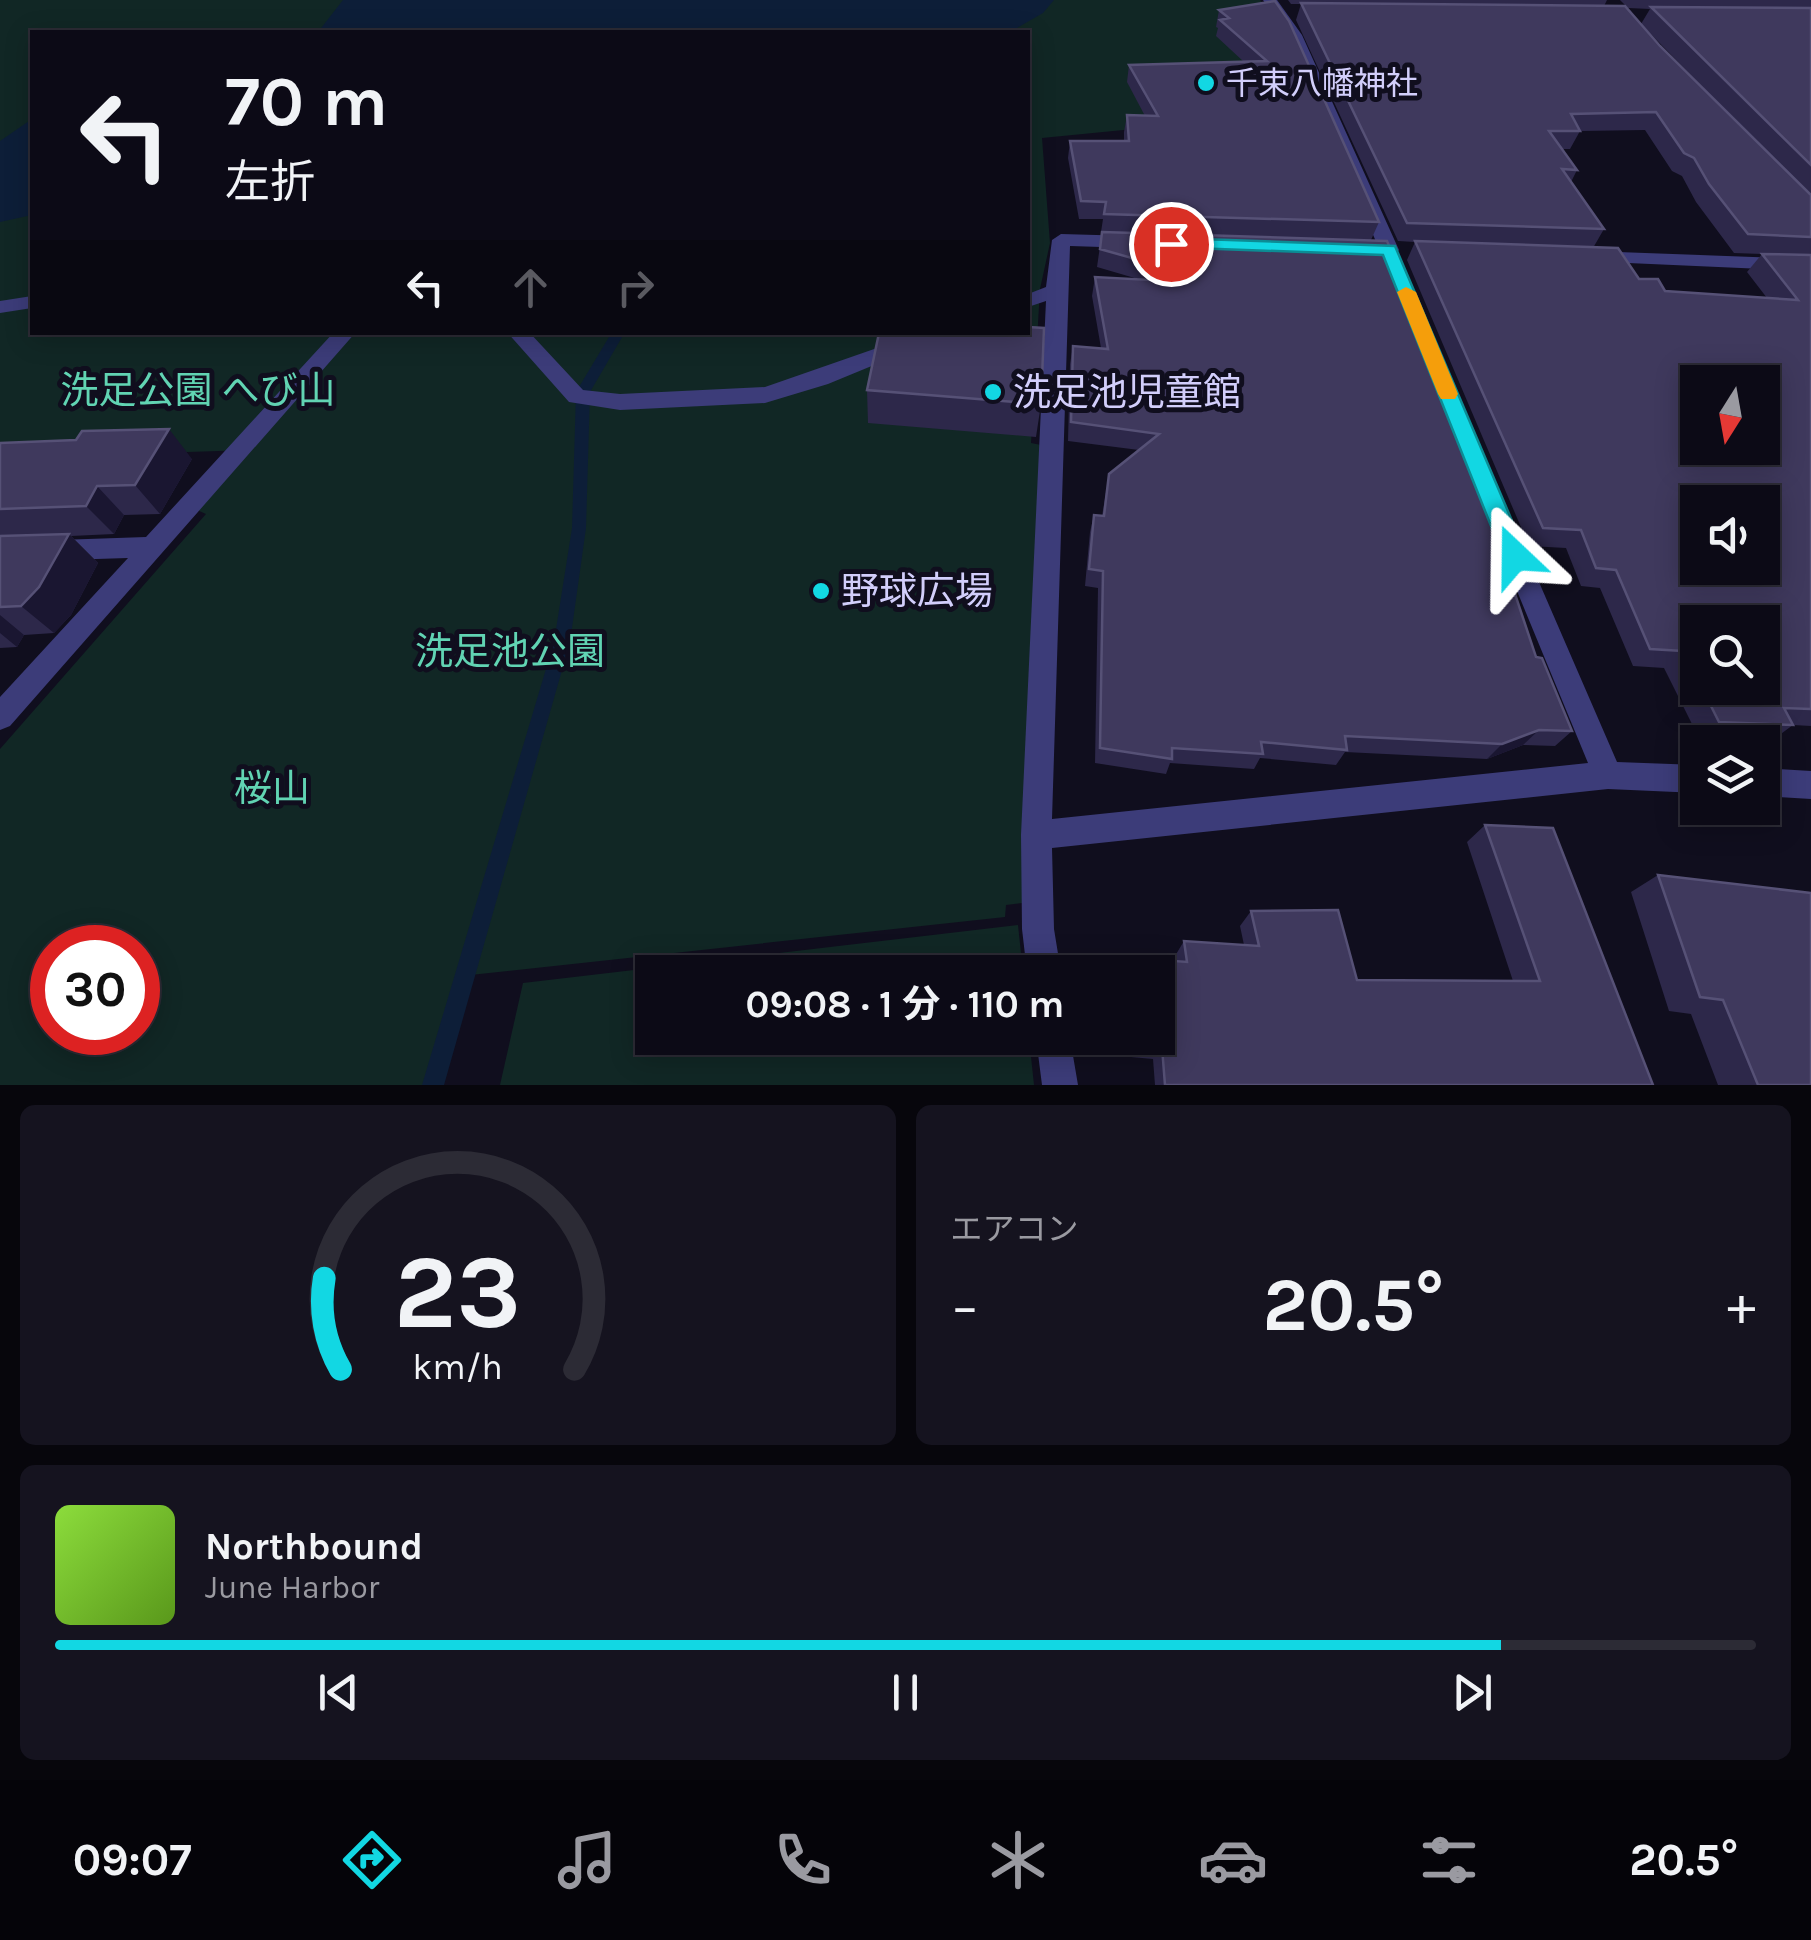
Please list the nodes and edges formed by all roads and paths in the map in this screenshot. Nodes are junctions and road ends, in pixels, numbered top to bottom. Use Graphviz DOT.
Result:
graph roads {
  1 [pos="1285,8"];
  2 [pos="1158,243"];
  3 [pos="1351,248"];
  4 [pos="1562,256"];
  5 [pos="1811,265"];
  6 [pos="1056,290"];
  7 [pos="1030,300"];
  8 [pos="30,302"];
  9 [pos="0,307"];
  10 [pos="343,335"];
  11 [pos="520,335"];
  12 [pos="936,335"];
  13 [pos="1484,483"];
  14 [pos="150,547"];
  15 [pos="0,552"];
  16 [pos="0,717"];
  17 [pos="1608,775"];
  18 [pos="1680,778"];
  19 [pos="1780,783"];
  20 [pos="1811,785"];
  21 [pos="1036,834"];
  22 [pos="1043,955"];
  23 [pos="1056,1055"];
  24 [pos="1060,1085"];
  1 -- 3 [label="street"];
  2 -- 6 [label="street"];
  4 -- 5 [label="street"];
  6 -- 7 [label="street"];
  6 -- 21 [label="street"];
  8 -- 9 [label="street"];
  10 -- 14 [label="street"];
  11 -- 12 [label="street"];
  13 -- 17 [label="street"];
  14 -- 15 [label="street"];
  14 -- 16 [label="street"];
  17 -- 18 [label="street"];
  17 -- 21 [label="street"];
  19 -- 20 [label="street"];
  21 -- 22 [label="street"];
  23 -- 24 [label="street"];
}
